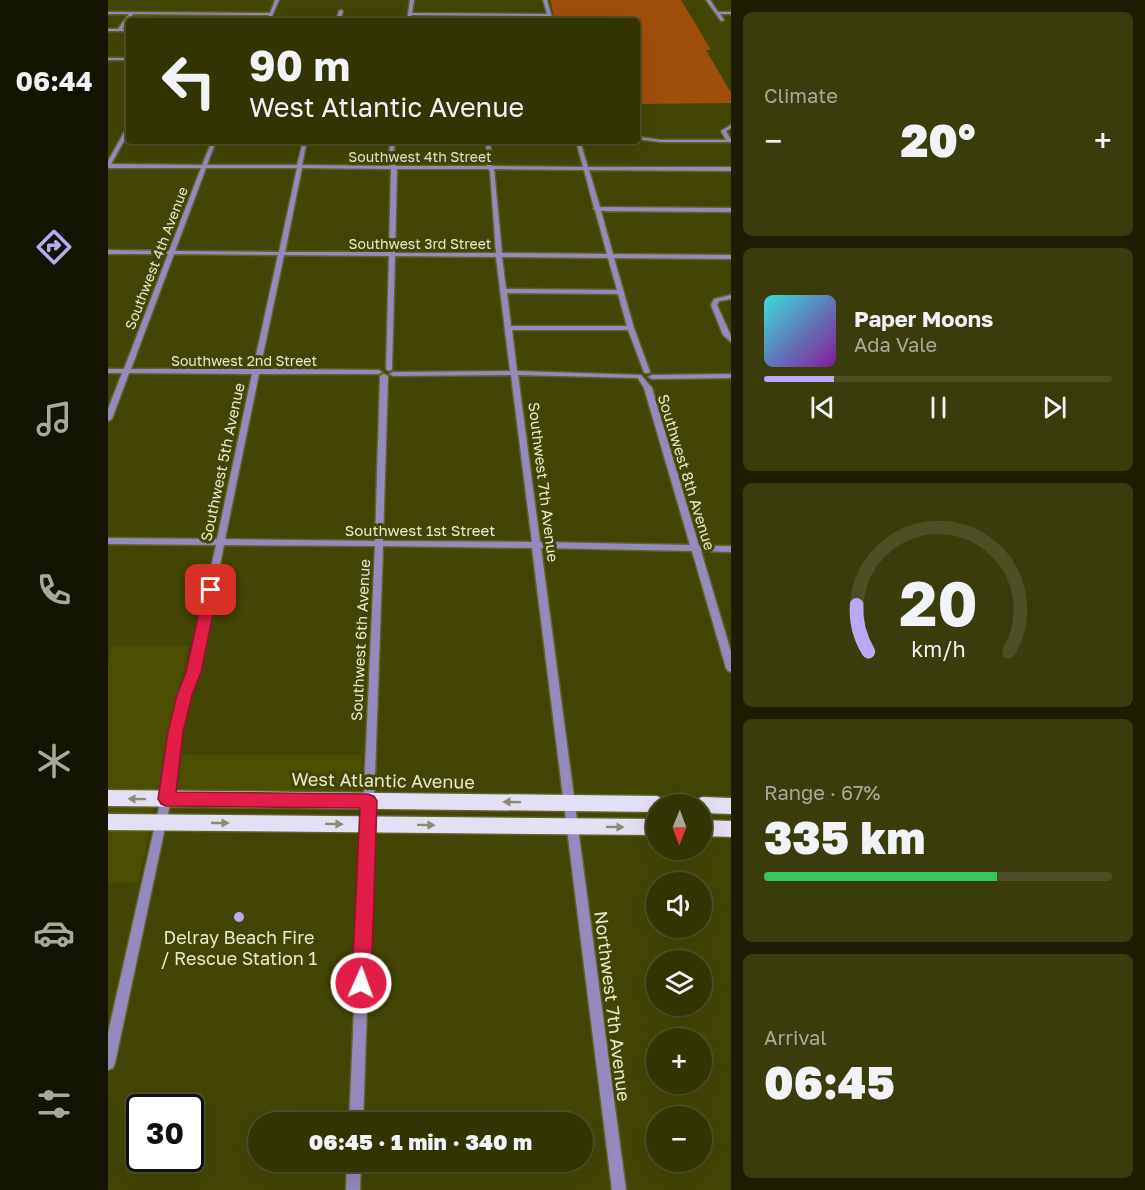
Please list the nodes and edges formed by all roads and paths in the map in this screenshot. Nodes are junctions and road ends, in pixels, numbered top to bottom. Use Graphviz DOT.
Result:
graph roads {
  1 [pos="277,0"];
  2 [pos="412,0"];
  3 [pos="545,0"];
  4 [pos="708,0"];
  5 [pos="341,11"];
  6 [pos="108,13"];
  7 [pos="132,13"];
  8 [pos="716,13"];
  9 [pos="731,13"];
  10 [pos="271,14"];
  11 [pos="410,14"];
  12 [pos="479,14"];
  13 [pos="550,15"];
  14 [pos="128,18"];
  15 [pos="269,18"];
  16 [pos="339,18"];
  17 [pos="409,18"];
  18 [pos="479,18"];
  19 [pos="550,18"];
  20 [pos="722,20"];
  21 [pos="126,21"];
  22 [pos="108,30"];
  23 [pos="119,30"];
  24 [pos="126,30"];
  25 [pos="108,59"];
  26 [pos="126,59"];
  27 [pos="731,126"];
  28 [pos="126,134"];
  29 [pos="640,138"];
  30 [pos="730,141"];
  31 [pos="213,144"];
  32 [pos="304,144"];
  33 [pos="393,144"];
  34 [pos="488,144"];
  35 [pos="579,144"];
  36 [pos="108,166"];
  37 [pos="203,166"];
  38 [pos="394,167"];
  39 [pos="298,168"];
  40 [pos="490,168"];
  41 [pos="584,169"];
  42 [pos="731,169"];
  43 [pos="596,209"];
  44 [pos="731,210"];
  45 [pos="108,252"];
  46 [pos="170,253"];
  47 [pos="282,254"];
  48 [pos="390,254"];
  49 [pos="499,255"];
  50 [pos="609,256"];
  51 [pos="731,257"];
  52 [pos="505,291"];
  53 [pos="620,291"];
  54 [pos="731,297"];
  55 [pos="509,328"];
  56 [pos="631,328"];
  57 [pos="731,340"];
  58 [pos="108,371"];
  59 [pos="127,371"];
  60 [pos="256,372"];
  61 [pos="515,373"];
  62 [pos="386,374"];
  63 [pos="645,376"];
  64 [pos="731,376"];
  65 [pos="108,418"];
  66 [pos="108,541"];
  67 [pos="221,542"];
  68 [pos="379,544"];
  69 [pos="537,544"];
  70 [pos="697,548"];
  71 [pos="731,549"];
  72 [pos="731,668"];
  73 [pos="108,798"];
  74 [pos="166,799"];
  75 [pos="368,801"];
  76 [pos="570,803"];
  77 [pos="646,804"];
  78 [pos="712,805"];
  79 [pos="731,806"];
  80 [pos="108,822"];
  81 [pos="162,823"];
  82 [pos="368,824"];
  83 [pos="573,826"];
  84 [pos="646,828"];
  85 [pos="712,828"];
  86 [pos="731,829"];
  87 [pos="108,1063"];
  88 [pos="356,1112"];
  89 [pos="354,1172"];
  90 [pos="353,1190"];
  91 [pos="619,1190"];
  1 -- 10 [label="street"];
  2 -- 11 [label="street"];
  3 -- 13 [label="street"];
  4 -- 8 [label="street"];
  5 -- 16 [label="street"];
  6 -- 7 [label="street"];
  7 -- 10 [label="street"];
  7 -- 14 [label="street"];
  8 -- 9 [label="street"];
  8 -- 20 [label="street"];
  10 -- 15 [label="street"];
  11 -- 12 [label="street"];
  11 -- 17 [label="street"];
  12 -- 13 [label="street"];
  12 -- 18 [label="street"];
  13 -- 19 [label="street"];
  21 -- 23 [label="street"];
  22 -- 23 [label="street"];
  23 -- 24 [label="street"];
  25 -- 26 [label="street"];
  27 -- 30 [label="street"];
  28 -- 36 [label="street"];
  29 -- 30 [label="street"];
  31 -- 37 [label="street, Southwest 4th Avenue"];
  32 -- 39 [label="street, Southwest 5th Avenue"];
  33 -- 38 [label="street, Southwest 6th Avenue"];
  34 -- 40 [label="street, Southwest 7th Avenue"];
  35 -- 41 [label="street, Southwest 8th Avenue"];
  36 -- 37 [label="street, Southwest 4th Street"];
  37 -- 39 [label="street, Southwest 4th Street"];
  37 -- 46 [label="street, Southwest 4th Avenue"];
  38 -- 39 [label="street, Southwest 4th Street"];
  38 -- 40 [label="street, Southwest 4th Street"];
  38 -- 48 [label="street, Southwest 6th Avenue"];
  39 -- 47 [label="street, Southwest 5th Avenue"];
  40 -- 41 [label="street, Southwest 4th Street"];
  40 -- 49 [label="street, Southwest 7th Avenue"];
  41 -- 42 [label="street, Southwest 4th Street"];
  41 -- 43 [label="street, Southwest 8th Avenue"];
  43 -- 44 [label="street"];
  43 -- 50 [label="street, Southwest 8th Avenue"];
  45 -- 46 [label="street, Southwest 3rd Street"];
  46 -- 47 [label="street, Southwest 3rd Street"];
  46 -- 59 [label="street, Southwest 4th Avenue"];
  47 -- 48 [label="street, Southwest 3rd Street"];
  47 -- 60 [label="street, Southwest 5th Avenue"];
  48 -- 49 [label="street, Southwest 3rd Street"];
  48 -- 62 [label="street, Southwest 6th Avenue"];
  49 -- 50 [label="street, Southwest 3rd Street"];
  49 -- 52 [label="street, Southwest 7th Avenue"];
  50 -- 51 [label="street, Southwest 3rd Street"];
  50 -- 53 [label="street, Southwest 8th Avenue"];
  52 -- 53 [label="street"];
  52 -- 55 [label="street, Southwest 7th Avenue"];
  53 -- 56 [label="street, Southwest 8th Avenue"];
  54 -- 57 [label="street"];
  55 -- 56 [label="street"];
  55 -- 61 [label="street, Southwest 7th Avenue"];
  56 -- 63 [label="street, Southwest 8th Avenue"];
  58 -- 59 [label="street, Southwest 2nd Street"];
  59 -- 60 [label="street, Southwest 2nd Street"];
  59 -- 65 [label="street, Southwest 4th Avenue"];
  60 -- 62 [label="street, Southwest 2nd Street"];
  60 -- 67 [label="street, Southwest 5th Avenue"];
  61 -- 62 [label="street, Southwest 2nd Street"];
  61 -- 63 [label="street, Southwest 2nd Street"];
  61 -- 69 [label="street, Southwest 7th Avenue"];
  62 -- 68 [label="street, Southwest 6th Avenue"];
  63 -- 64 [label="street, Southwest 2nd Street"];
  63 -- 70 [label="street, Southwest 8th Avenue"];
  66 -- 67 [label="street, Southwest 1st Street"];
  67 -- 68 [label="street, Southwest 1st Street"];
  67 -- 74 [label="street, Southwest 5th Avenue"];
  68 -- 69 [label="street, Southwest 1st Street"];
  68 -- 75 [label="street, Southwest 6th Avenue"];
  69 -- 70 [label="street, Southwest 1st Street"];
  69 -- 76 [label="street, Southwest 7th Avenue"];
  70 -- 71 [label="street, Southwest 1st Street"];
  70 -- 72 [label="street, Southwest 8th Avenue"];
  74 -- 73 [label="main road, West Atlantic Avenue, one-way"];
  74 -- 75 [label="main road, West Atlantic Avenue"];
  74 -- 81 [label="street, Southwest 5th Avenue"];
  76 -- 75 [label="main road, West Atlantic Avenue, one-way"];
  75 -- 82 [label="street, Southwest 6th Avenue"];
  76 -- 77 [label="main road, West Atlantic Avenue"];
  76 -- 83 [label="street, Southwest 7th Avenue"];
  78 -- 79 [label="main road"];
  80 -- 81 [label="main road"];
  81 -- 82 [label="main road, one-way"];
  81 -- 87 [label="street, Southwest 5th Avenue"];
  82 -- 83 [label="main road, one-way"];
  82 -- 88 [label="street, Southwest 6th Avenue"];
  83 -- 84 [label="main road, one-way"];
  83 -- 91 [label="street, Northwest 7th Avenue"];
  85 -- 86 [label="main road"];
  89 -- 90 [label="street"];
}
